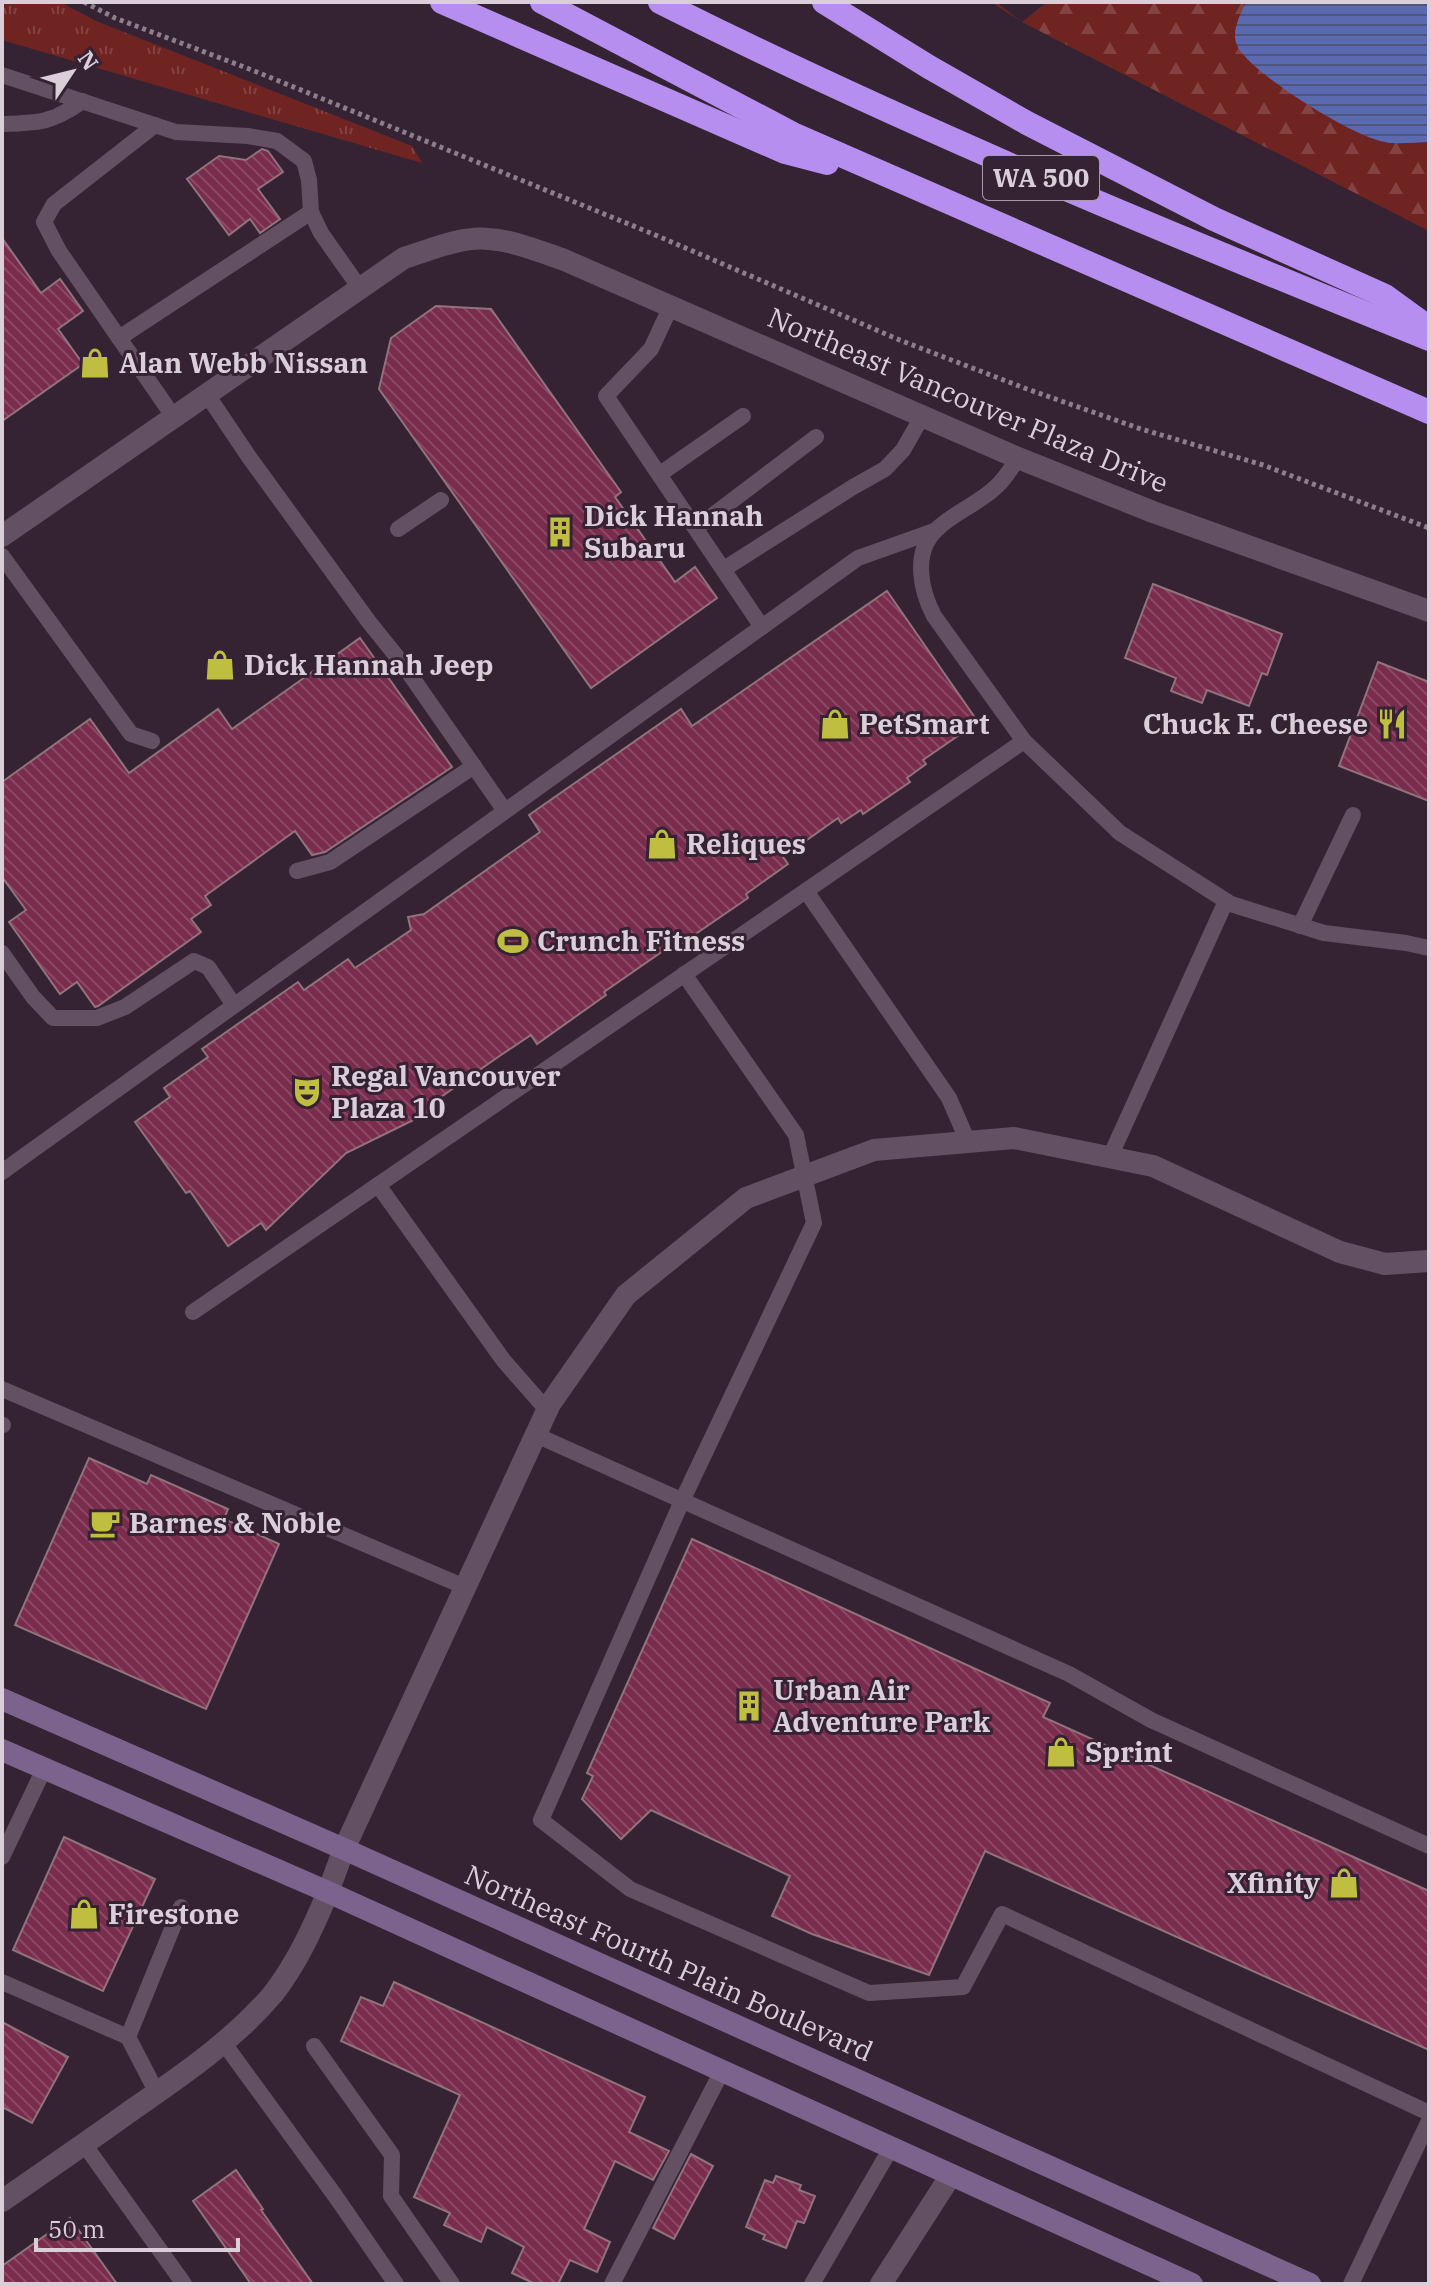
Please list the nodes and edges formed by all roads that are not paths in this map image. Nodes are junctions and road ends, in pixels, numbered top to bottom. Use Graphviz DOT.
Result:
graph roads {
  1 [pos="442,2"];
  2 [pos="542,2"];
  3 [pos="660,2"];
  4 [pos="824,2"];
  5 [pos="2,75"];
  6 [pos="83,101"];
  7 [pos="2,124"];
  8 [pos="155,125"];
  9 [pos="893,180"];
  10 [pos="311,212"];
  11 [pos="359,287"];
  12 [pos="671,306"];
  13 [pos="1429,328"];
  14 [pos="119,338"];
  15 [pos="1429,339"];
  16 [pos="206,393"];
  17 [pos="1429,412"];
  18 [pos="923,415"];
  19 [pos="173,416"];
  20 [pos="743,416"];
  21 [pos="816,437"];
  22 [pos="1018,458"];
  23 [pos="660,474"];
  24 [pos="441,500"];
  25 [pos="696,528"];
  26 [pos="398,529"];
  27 [pos="934,531"];
  28 [pos="2,536"];
  29 [pos="2,556"];
  30 [pos="724,569"];
  31 [pos="1429,611"];
  32 [pos="762,627"];
  33 [pos="152,741"];
  34 [pos="1024,741"];
  35 [pos="474,766"];
  36 [pos="505,811"];
  37 [pos="1353,815"];
  38 [pos="297,871"];
  39 [pos="806,891"];
  40 [pos="1226,901"];
  41 [pos="1300,926"];
  42 [pos="1429,948"];
  43 [pos="2,953"];
  44 [pos="684,974"];
  45 [pos="234,1005"];
  46 [pos="968,1142"];
  47 [pos="1110,1157"];
  48 [pos="2,1172"];
  49 [pos="805,1177"];
  50 [pos="378,1185"];
  51 [pos="1429,1261"];
  52 [pos="193,1312"];
  53 [pos="2,1389"];
  54 [pos="547,1410"];
  55 [pos="536,1435"];
  56 [pos="682,1501"];
  57 [pos="465,1587"];
  58 [pos="2,1699"];
  59 [pos="2,1750"];
  60 [pos="44,1769"];
  61 [pos="1429,1846"];
  62 [pos="344,1849"];
  63 [pos="2,1857"];
  64 [pos="328,1892"];
  65 [pos="181,1907"];
  66 [pos="2,1982"];
  67 [pos="128,2037"];
  68 [pos="223,2042"];
  69 [pos="314,2046"];
  70 [pos="722,2071"];
  71 [pos="157,2093"];
  72 [pos="1429,2113"];
  73 [pos="1429,2121"];
  74 [pos="84,2144"];
  75 [pos="891,2148"];
  76 [pos="951,2175"];
  77 [pos="2,2201"];
  78 [pos="184,2284"];
  79 [pos="396,2284"];
  80 [pos="452,2284"];
  81 [pos="612,2284"];
  82 [pos="812,2284"];
  83 [pos="881,2284"];
  84 [pos="1192,2284"];
  85 [pos="1310,2284"];
  86 [pos="1351,2284"];
  1 -- 9 [label="highway"];
  2 -- 9 [label="highway, WA 500"];
  3 -- 15 [label="highway, WA 500"];
  4 -- 13 [label="highway"];
  5 -- 6 [label="lane"];
  6 -- 7 [label="lane"];
  6 -- 8 [label="lane"];
  8 -- 10 [label="lane"];
  8 -- 14 [label="lane"];
  9 -- 17 [label="highway, WA 500"];
  10 -- 11 [label="lane"];
  10 -- 14 [label="lane"];
  11 -- 12 [label="street, Northeast Vancouver Plaza Drive"];
  11 -- 16 [label="street"];
  12 -- 18 [label="street, Northeast Vancouver Plaza Drive"];
  12 -- 23 [label="lane"];
  14 -- 19 [label="lane"];
  16 -- 19 [label="street"];
  16 -- 35 [label="lane"];
  18 -- 22 [label="street, Northeast Vancouver Plaza Drive"];
  18 -- 30 [label="lane"];
  19 -- 28 [label="street"];
  20 -- 23 [label="lane"];
  21 -- 25 [label="lane"];
  22 -- 27 [label="lane"];
  22 -- 31 [label="street, Northeast Vancouver Plaza Drive"];
  23 -- 25 [label="lane"];
  24 -- 26 [label="lane"];
  25 -- 30 [label="lane"];
  27 -- 32 [label="lane"];
  27 -- 34 [label="lane"];
  29 -- 33 [label="lane"];
  30 -- 32 [label="lane"];
  32 -- 36 [label="lane"];
  34 -- 39 [label="lane"];
  34 -- 40 [label="lane"];
  35 -- 36 [label="lane"];
  35 -- 38 [label="lane"];
  36 -- 45 [label="lane"];
  37 -- 41 [label="lane"];
  39 -- 44 [label="lane"];
  39 -- 46 [label="lane"];
  40 -- 41 [label="lane"];
  40 -- 47 [label="lane"];
  41 -- 42 [label="lane"];
  43 -- 45 [label="lane"];
  44 -- 49 [label="lane"];
  44 -- 50 [label="lane"];
  45 -- 48 [label="lane"];
  46 -- 47 [label="street"];
  46 -- 49 [label="street"];
  47 -- 51 [label="street"];
  49 -- 54 [label="street"];
  49 -- 56 [label="lane"];
  50 -- 52 [label="lane"];
  50 -- 54 [label="lane"];
  53 -- 57 [label="lane"];
  54 -- 55 [label="street"];
  55 -- 56 [label="lane"];
  55 -- 57 [label="street"];
  56 -- 61 [label="lane"];
  56 -- 72 [label="lane"];
  57 -- 62 [label="street"];
  58 -- 62 [label="main road, Northeast Fourth Plain Boulevard"];
  59 -- 60 [label="main road"];
  60 -- 63 [label="lane"];
  60 -- 64 [label="main road"];
  62 -- 64 [label="street"];
  62 -- 85 [label="main road, Northeast Fourth Plain Boulevard"];
  64 -- 68 [label="street"];
  64 -- 70 [label="main road"];
  65 -- 67 [label="lane"];
  66 -- 67 [label="lane"];
  67 -- 71 [label="lane"];
  68 -- 71 [label="street"];
  68 -- 79 [label="lane"];
  69 -- 80 [label="lane"];
  70 -- 75 [label="main road"];
  70 -- 81 [label="lane"];
  71 -- 74 [label="street"];
  73 -- 86 [label="lane"];
  74 -- 77 [label="street"];
  74 -- 78 [label="lane"];
  75 -- 76 [label="main road"];
  75 -- 82 [label="lane"];
  76 -- 83 [label="street"];
  76 -- 84 [label="main road"];
}
